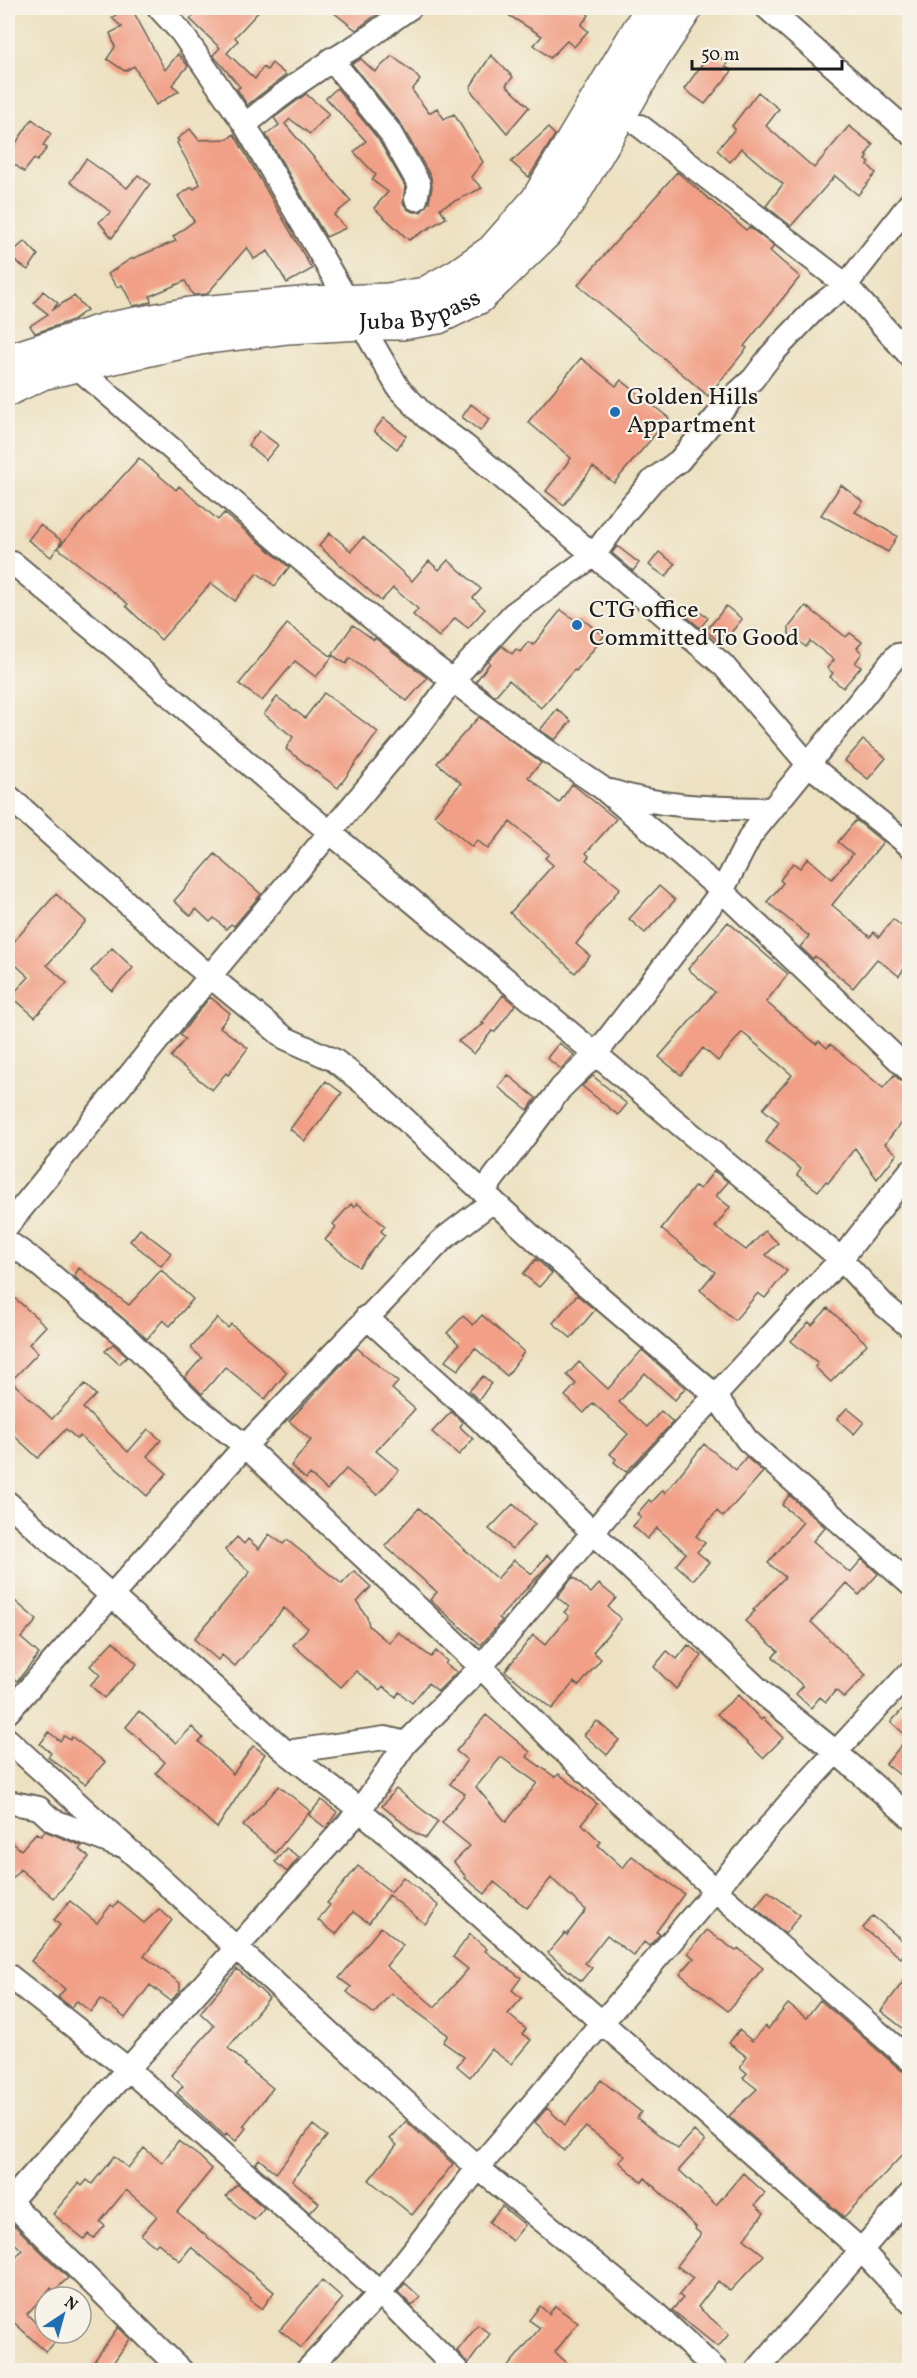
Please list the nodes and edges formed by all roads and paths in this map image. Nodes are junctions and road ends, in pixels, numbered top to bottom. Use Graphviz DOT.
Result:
graph roads {
  1 [pos="159,8"];
  2 [pos="410,8"];
  3 [pos="652,8"];
  4 [pos="686,8"];
  5 [pos="767,8"];
  6 [pos="331,59"];
  7 [pos="245,125"];
  8 [pos="640,126"];
  9 [pos="909,133"];
  10 [pos="416,199"];
  11 [pos="909,202"];
  12 [pos="846,285"];
  13 [pos="362,323"];
  14 [pos="909,356"];
  15 [pos="8,361"];
  16 [pos="79,369"];
  17 [pos="8,389"];
  18 [pos="594,555"];
  19 [pos="13,563"];
  20 [pos="909,653"];
  21 [pos="452,681"];
  22 [pos="808,764"];
  23 [pos="601,788"];
  24 [pos="8,796"];
  25 [pos="772,808"];
  26 [pos="329,832"];
  27 [pos="909,846"];
  28 [pos="722,891"];
  29 [pos="210,976"];
  30 [pos="596,1054"];
  31 [pos="909,1071"];
  32 [pos="909,1171"];
  33 [pos="488,1196"];
  34 [pos="8,1225"];
  35 [pos="8,1242"];
  36 [pos="841,1259"];
  37 [pos="366,1317"];
  38 [pos="909,1327"];
  39 [pos="715,1395"];
  40 [pos="245,1446"];
  41 [pos="8,1503"];
  42 [pos="594,1534"];
  43 [pos="909,1584"];
  44 [pos="111,1597"];
  45 [pos="481,1667"];
  46 [pos="909,1672"];
  47 [pos="8,1712"];
  48 [pos="8,1740"];
  49 [pos="406,1743"];
  50 [pos="286,1752"];
  51 [pos="836,1752"];
  52 [pos="8,1802"];
  53 [pos="360,1810"];
  54 [pos="909,1817"];
  55 [pos="122,1845"];
  56 [pos="715,1890"];
  57 [pos="235,1949"];
  58 [pos="8,1975"];
  59 [pos="602,2023"];
  60 [pos="909,2060"];
  61 [pos="128,2068"];
  62 [pos="478,2168"];
  63 [pos="909,2194"];
  64 [pos="8,2202"];
  65 [pos="861,2250"];
  66 [pos="380,2293"];
  67 [pos="909,2302"];
  68 [pos="181,2370"];
  69 [pos="307,2370"];
  70 [pos="457,2370"];
  71 [pos="716,2370"];
  72 [pos="757,2370"];
  1 -- 7 [label="street"];
  2 -- 6 [label="street"];
  3 -- 15 [label="main road, Juba Bypass"];
  4 -- 13 [label="main road, Juba Bypass"];
  5 -- 9 [label="street"];
  6 -- 7 [label="street"];
  6 -- 10 [label="street"];
  7 -- 13 [label="street"];
  8 -- 12 [label="street"];
  11 -- 12 [label="street"];
  12 -- 14 [label="street"];
  12 -- 18 [label="street"];
  13 -- 17 [label="main road, Juba Bypass"];
  13 -- 18 [label="street"];
  16 -- 21 [label="street"];
  18 -- 21 [label="street"];
  18 -- 22 [label="street"];
  19 -- 26 [label="street"];
  20 -- 22 [label="street"];
  21 -- 23 [label="street"];
  21 -- 26 [label="street"];
  22 -- 25 [label="street"];
  22 -- 27 [label="street"];
  23 -- 25 [label="street"];
  23 -- 28 [label="street"];
  24 -- 29 [label="street"];
  25 -- 28 [label="street"];
  26 -- 29 [label="street"];
  26 -- 30 [label="street"];
  28 -- 30 [label="street"];
  28 -- 31 [label="street"];
  29 -- 33 [label="street"];
  29 -- 34 [label="street"];
  30 -- 33 [label="street"];
  30 -- 36 [label="street"];
  32 -- 36 [label="street"];
  33 -- 37 [label="street"];
  33 -- 39 [label="street"];
  35 -- 40 [label="street"];
  36 -- 38 [label="street"];
  36 -- 39 [label="street"];
  37 -- 40 [label="street"];
  37 -- 42 [label="street"];
  39 -- 42 [label="street"];
  39 -- 43 [label="street"];
  40 -- 44 [label="street"];
  40 -- 45 [label="street"];
  41 -- 44 [label="street"];
  42 -- 45 [label="street"];
  42 -- 51 [label="street"];
  44 -- 47 [label="street"];
  44 -- 50 [label="street"];
  45 -- 49 [label="street"];
  45 -- 56 [label="street"];
  46 -- 51 [label="street"];
  48 -- 55 [label="street"];
  49 -- 50 [label="street"];
  49 -- 53 [label="street"];
  50 -- 53 [label="street"];
  51 -- 54 [label="street"];
  51 -- 56 [label="street"];
  52 -- 55 [label="street"];
  53 -- 57 [label="street"];
  53 -- 59 [label="street"];
  55 -- 57 [label="street"];
  56 -- 59 [label="street"];
  56 -- 60 [label="street"];
  57 -- 61 [label="street"];
  57 -- 62 [label="street"];
  58 -- 61 [label="street"];
  59 -- 62 [label="street"];
  59 -- 65 [label="street"];
  61 -- 64 [label="street"];
  61 -- 66 [label="street"];
  62 -- 66 [label="street"];
  62 -- 71 [label="street"];
  63 -- 65 [label="street"];
  64 -- 68 [label="street"];
  65 -- 67 [label="street"];
  65 -- 72 [label="street"];
  66 -- 69 [label="street"];
  66 -- 70 [label="street"];
}
